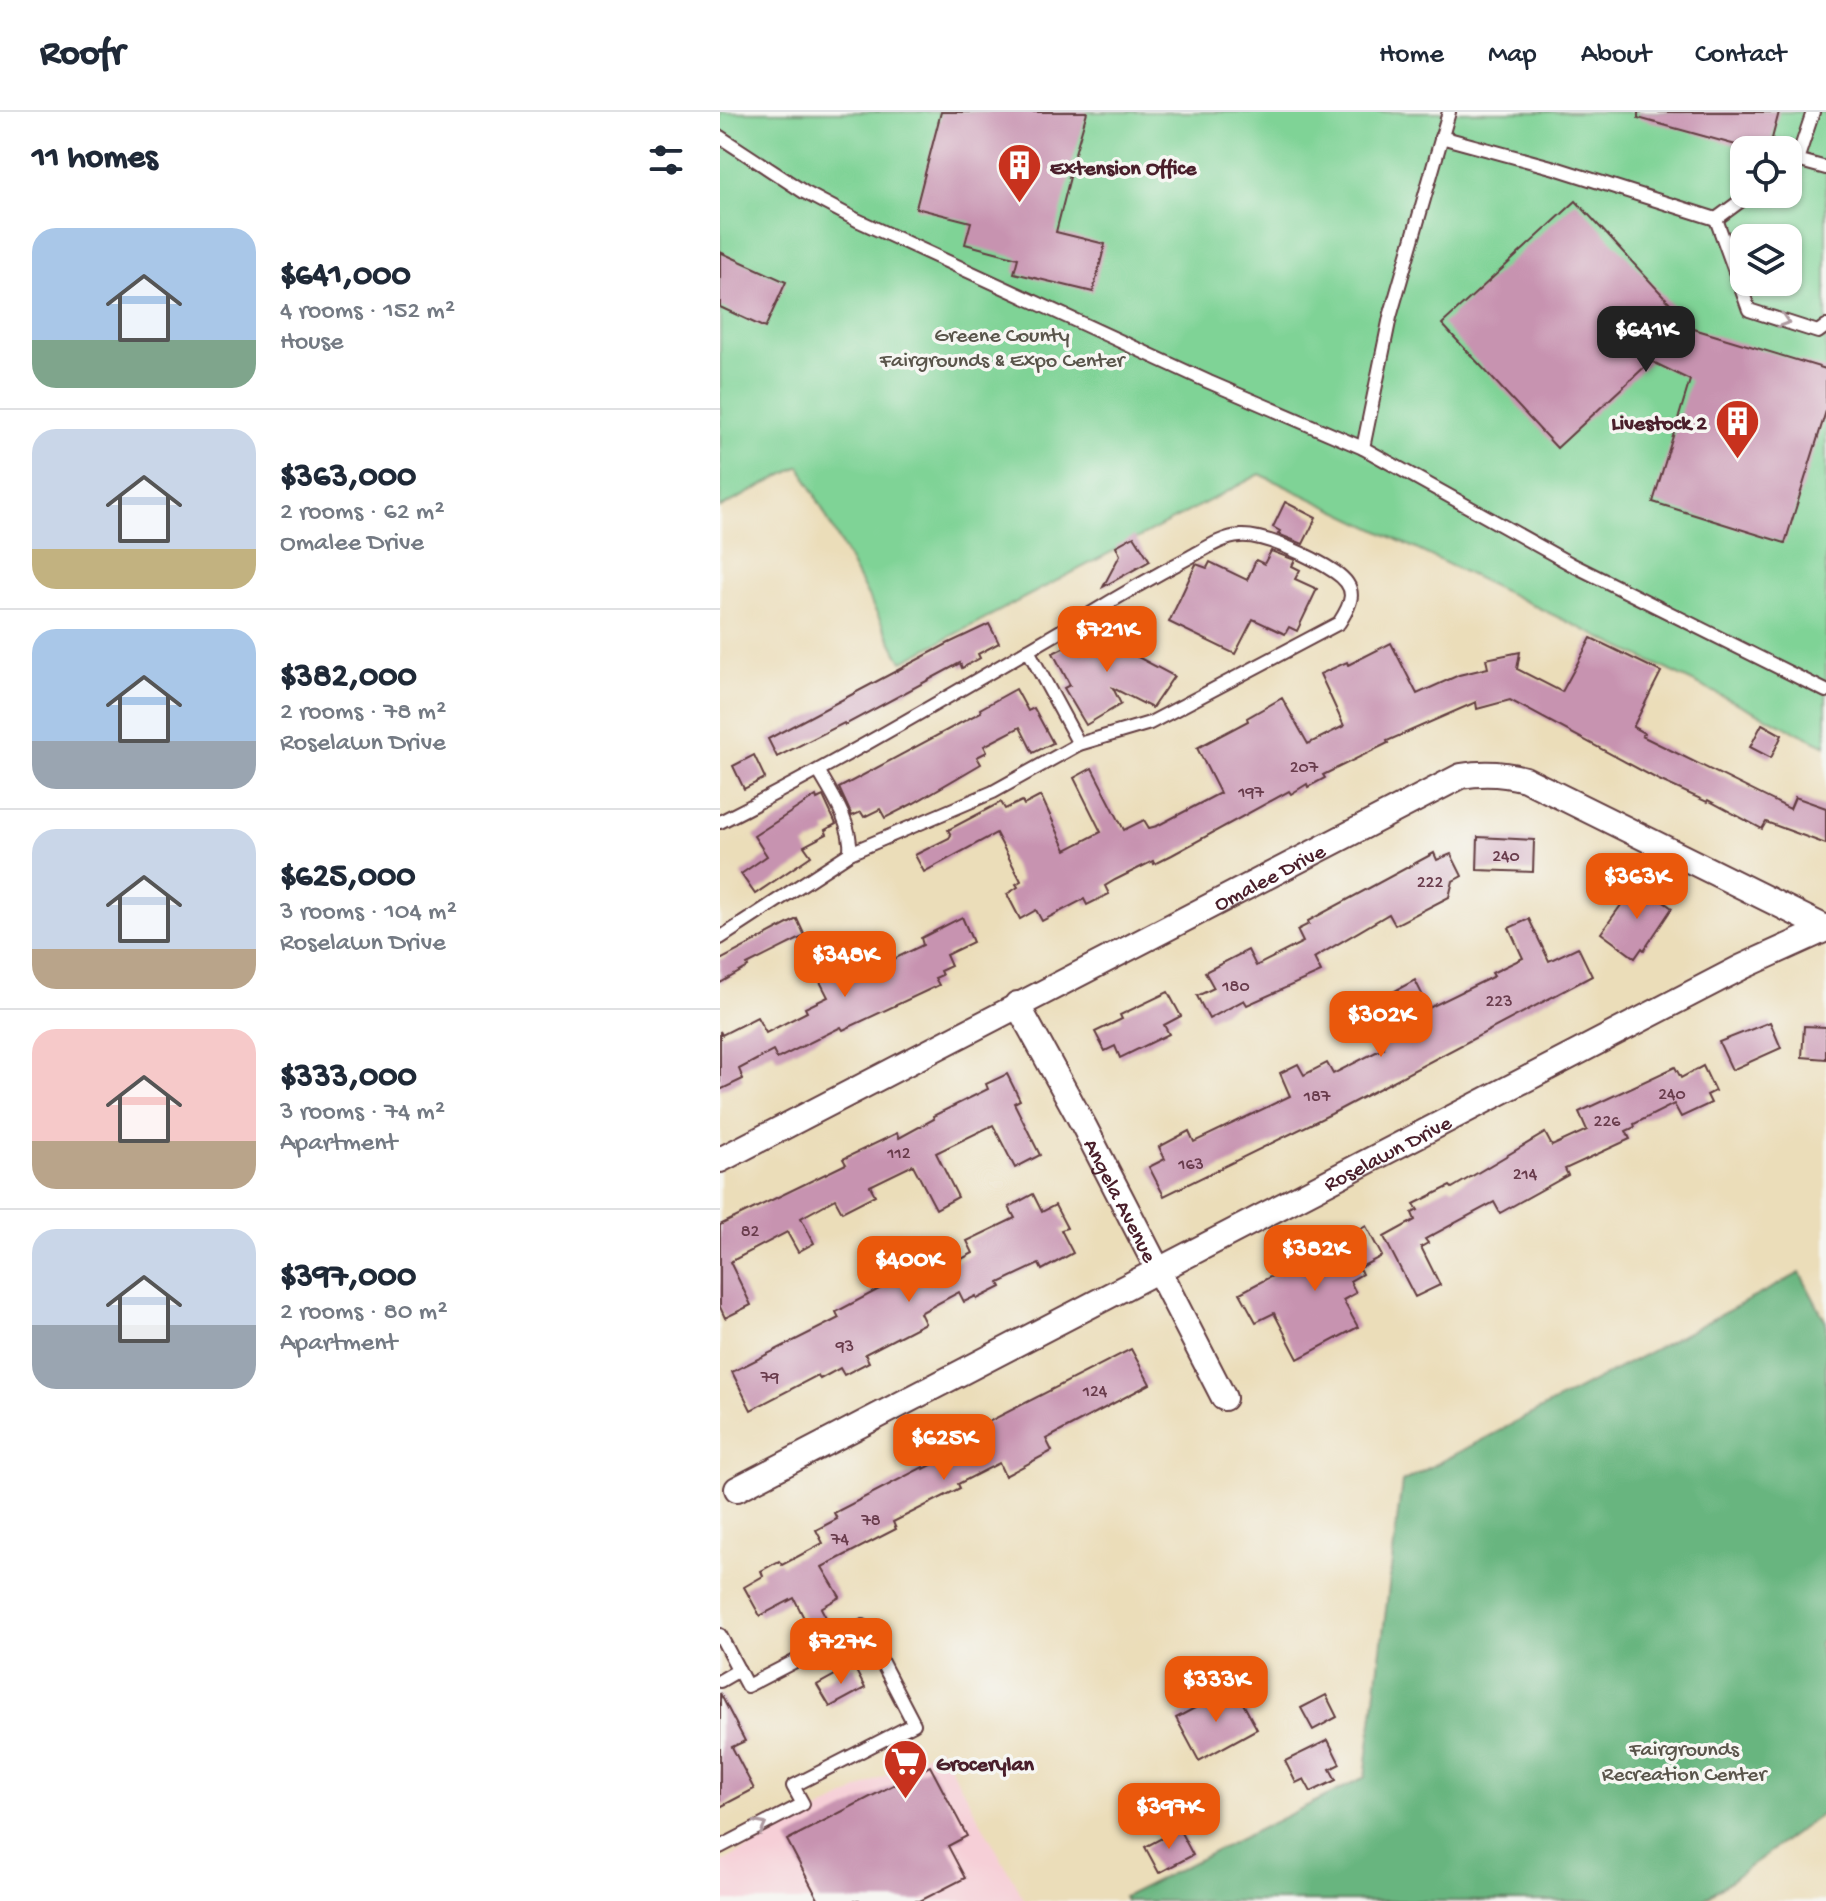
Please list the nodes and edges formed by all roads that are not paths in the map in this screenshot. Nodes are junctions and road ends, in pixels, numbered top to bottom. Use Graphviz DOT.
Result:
graph roads {
  1 [pos="1449,112"];
  2 [pos="1813,112"];
  3 [pos="720,137"];
  4 [pos="1441,137"];
  5 [pos="1802,139"];
  6 [pos="1802,164"];
  7 [pos="1826,168"];
  8 [pos="1731,208"];
  9 [pos="1716,219"];
  10 [pos="1826,326"];
  11 [pos="1363,448"];
  12 [pos="1028,650"];
  13 [pos="1826,691"];
  14 [pos="1079,744"];
  15 [pos="819,772"];
  16 [pos="720,822"];
  17 [pos="850,853"];
  18 [pos="1826,928"];
  19 [pos="720,938"];
  20 [pos="1017,1004"];
  21 [pos="720,1160"];
  22 [pos="1157,1270"];
  23 [pos="1224,1398"];
  24 [pos="737,1489"];
  25 [pos="720,1635"];
  26 [pos="739,1670"];
  27 [pos="720,1681"];
  28 [pos="720,1847"];
  1 -- 4 [label="lane"];
  2 -- 5 [label="lane"];
  3 -- 11 [label="lane"];
  4 -- 9 [label="lane"];
  4 -- 11 [label="lane"];
  6 -- 7 [label="lane"];
  8 -- 9 [label="lane"];
  9 -- 10 [label="lane, one-way"];
  11 -- 13 [label="lane"];
  12 -- 14 [label="lane"];
  12 -- 14 [label="lane"];
  12 -- 15 [label="lane"];
  14 -- 17 [label="lane"];
  15 -- 16 [label="lane"];
  15 -- 17 [label="lane"];
  17 -- 19 [label="lane"];
  18 -- 20 [label="street, Omalee Drive"];
  18 -- 22 [label="street, Roselawn Drive"];
  20 -- 21 [label="street, Omalee Drive"];
  20 -- 22 [label="street, Angela Avenue"];
  22 -- 23 [label="street, Angela Avenue"];
  22 -- 24 [label="street, Roselawn Drive"];
  25 -- 26 [label="lane"];
  26 -- 27 [label="lane"];
  28 -- 26 [label="lane, one-way"];
}
